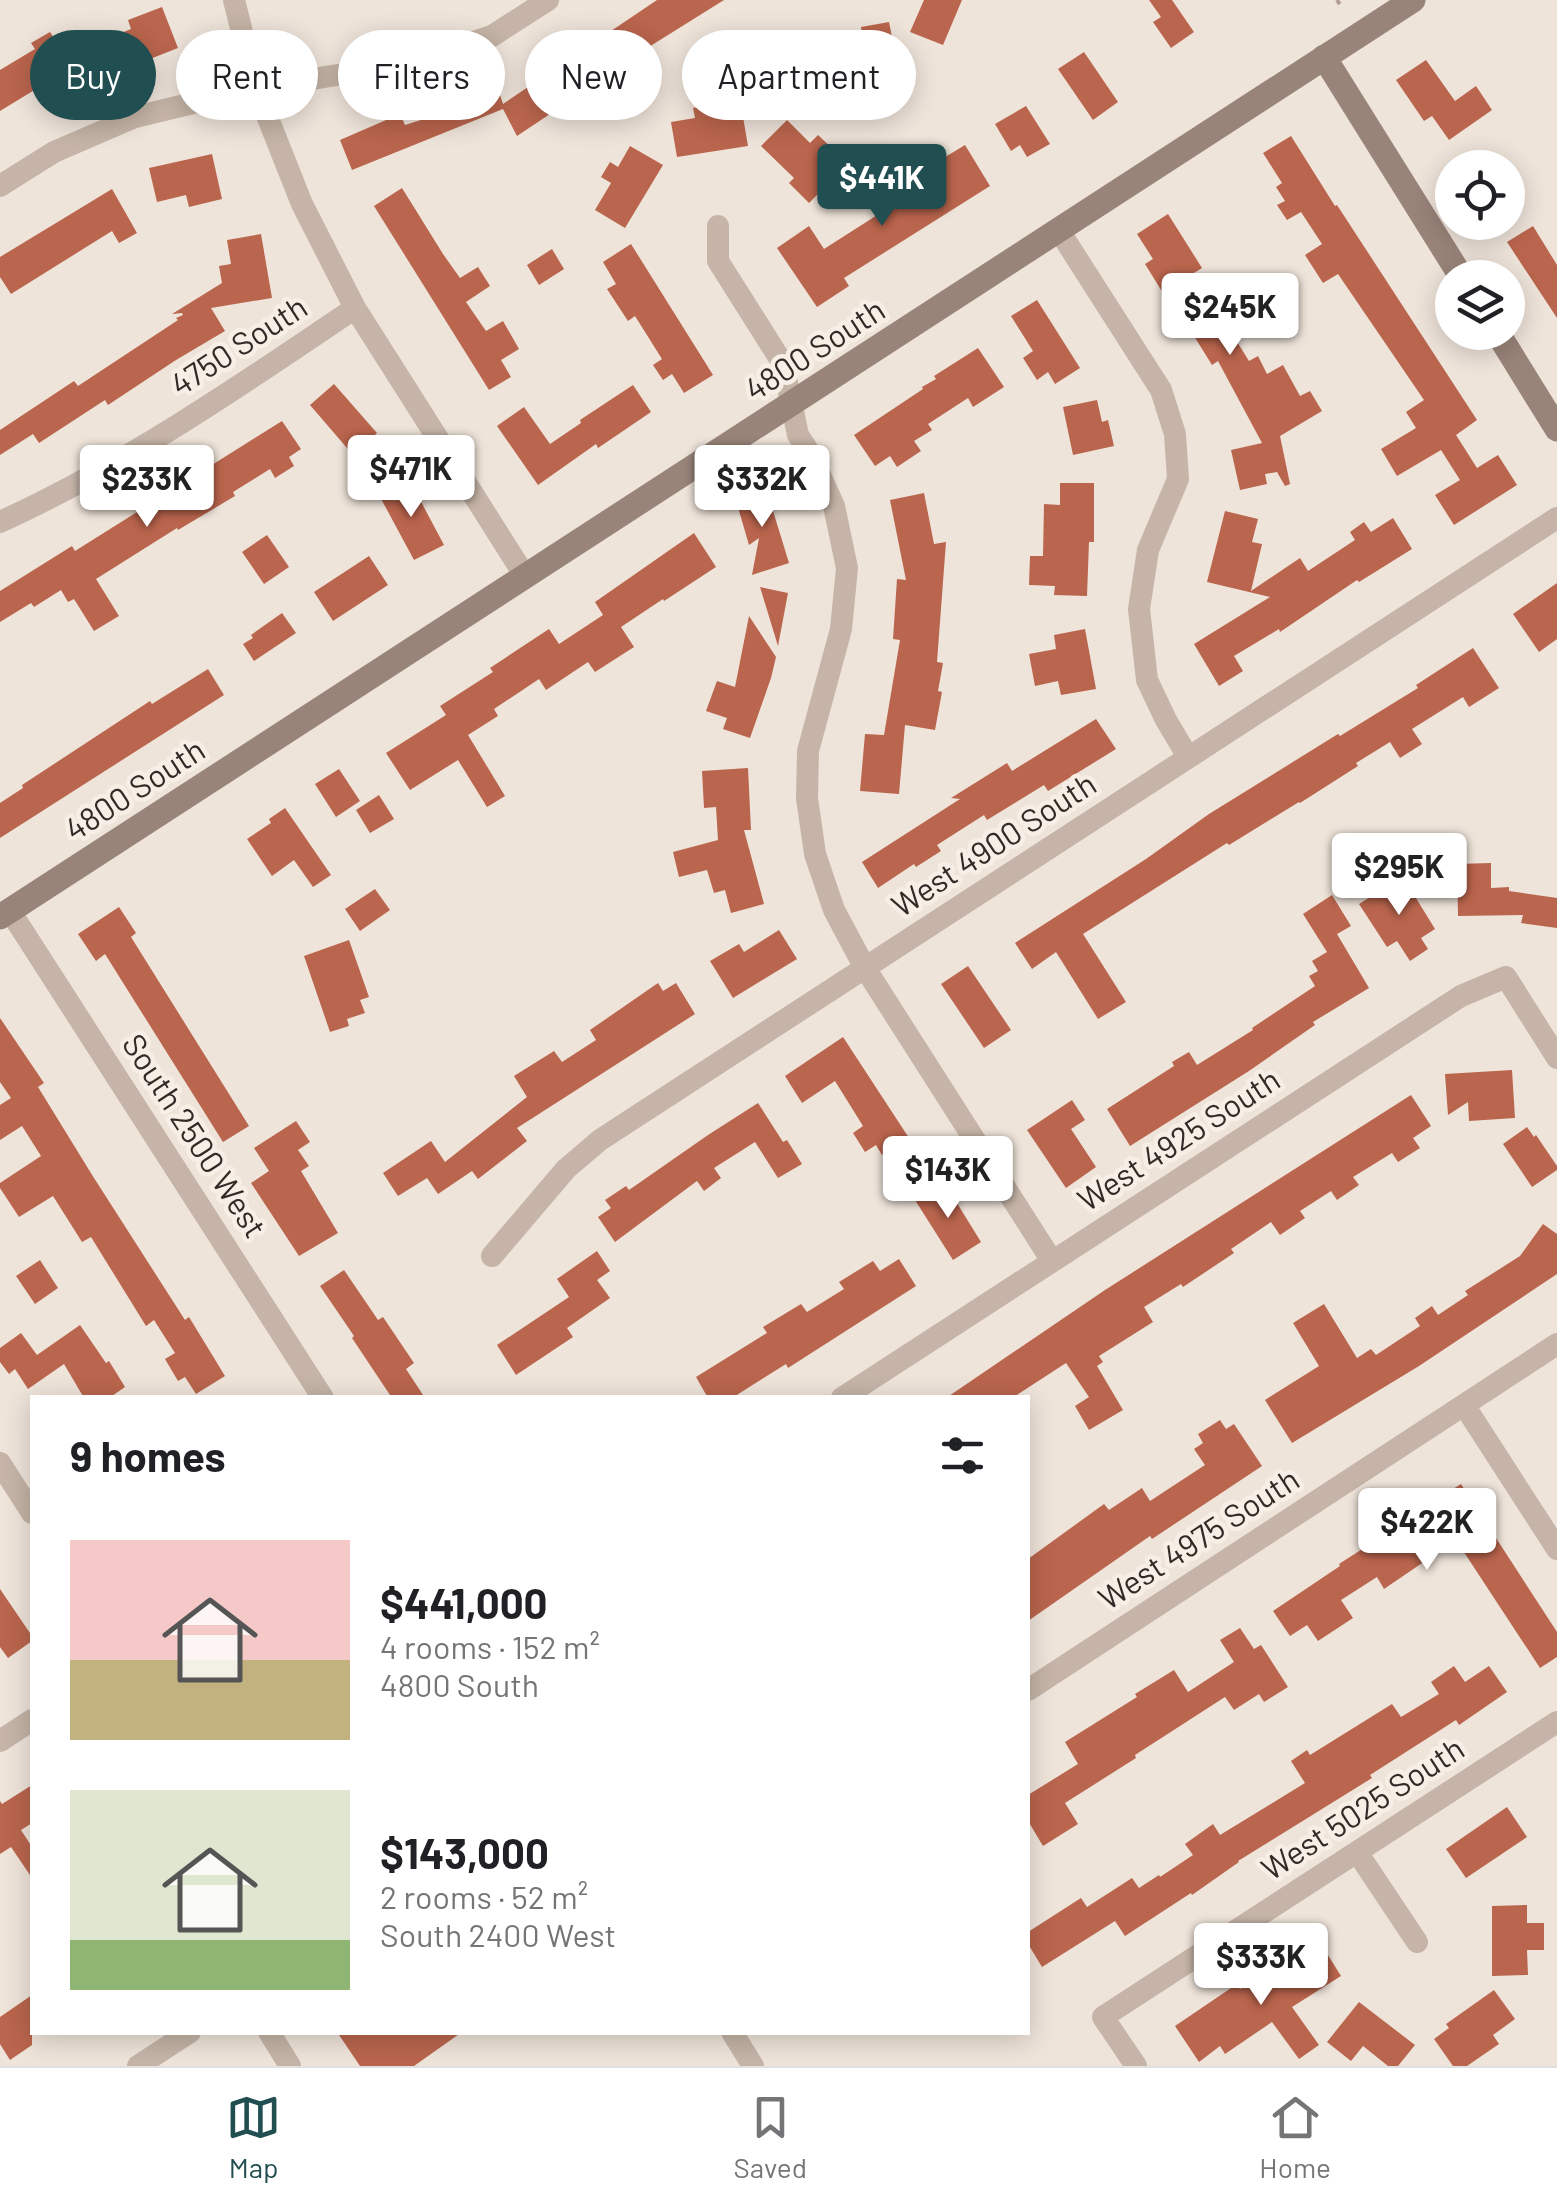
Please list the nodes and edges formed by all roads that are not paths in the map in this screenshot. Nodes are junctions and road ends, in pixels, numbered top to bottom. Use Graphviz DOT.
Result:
graph roads {
  1 [pos="234,0"];
  2 [pos="548,0"];
  3 [pos="1412,0"];
  4 [pos="242,30"];
  5 [pos="1324,58"];
  6 [pos="318,78"];
  7 [pos="176,107"];
  8 [pos="269,120"];
  9 [pos="0,186"];
  10 [pos="718,226"];
  11 [pos="1058,228"];
  12 [pos="1451,260"];
  13 [pos="355,308"];
  14 [pos="1508,350"];
  15 [pos="792,402"];
  16 [pos="1557,429"];
  17 [pos="1557,518"];
  18 [pos="0,522"];
  19 [pos="525,576"];
  20 [pos="1188,758"];
  21 [pos="5,914"];
  22 [pos="865,968"];
  23 [pos="1557,1058"];
  24 [pos="492,1256"];
  25 [pos="1052,1261"];
  26 [pos="1557,1344"];
  27 [pos="321,1395"];
  28 [pos="847,1395"];
  29 [pos="1464,1406"];
  30 [pos="0,1463"];
  31 [pos="30,1510"];
  32 [pos="1557,1549"];
  33 [pos="1030,1689"];
  34 [pos="30,1721"];
  35 [pos="1557,1722"];
  36 [pos="0,1741"];
  37 [pos="1357,1852"];
  38 [pos="1416,1942"];
  39 [pos="185,2035"];
  40 [pos="271,2035"];
  41 [pos="734,2035"];
  42 [pos="138,2066"];
  43 [pos="290,2066"];
  44 [pos="754,2066"];
  45 [pos="1136,2066"];
  1 -- 4 [label="street"];
  2 -- 6 [label="street"];
  3 -- 5 [label="main road, 4800 South"];
  5 -- 11 [label="main road, 4800 South"];
  5 -- 12 [label="main road"];
  7 -- 9 [label="street"];
  8 -- 13 [label="street"];
  10 -- 15 [label="street"];
  11 -- 15 [label="main road, 4800 South"];
  11 -- 20 [label="street"];
  13 -- 18 [label="street, 4750 South"];
  13 -- 19 [label="street"];
  14 -- 16 [label="main road"];
  15 -- 19 [label="main road, 4800 South"];
  15 -- 22 [label="street"];
  17 -- 20 [label="street, West 4900 South"];
  19 -- 21 [label="main road, 4800 South"];
  20 -- 22 [label="street, West 4900 South"];
  21 -- 27 [label="street, South 2500 West"];
  22 -- 24 [label="street, West 4900 South"];
  22 -- 25 [label="street"];
  23 -- 25 [label="street, West 4925 South"];
  25 -- 28 [label="street, West 4925 South"];
  26 -- 29 [label="street, West 4975 South"];
  29 -- 32 [label="street"];
  29 -- 33 [label="street, West 4975 South"];
  30 -- 31 [label="street"];
  34 -- 36 [label="street"];
  35 -- 37 [label="street, West 5025 South"];
  37 -- 38 [label="street"];
  37 -- 45 [label="street, West 5025 South"];
  39 -- 42 [label="street"];
  40 -- 43 [label="street"];
  41 -- 44 [label="street"];
}
